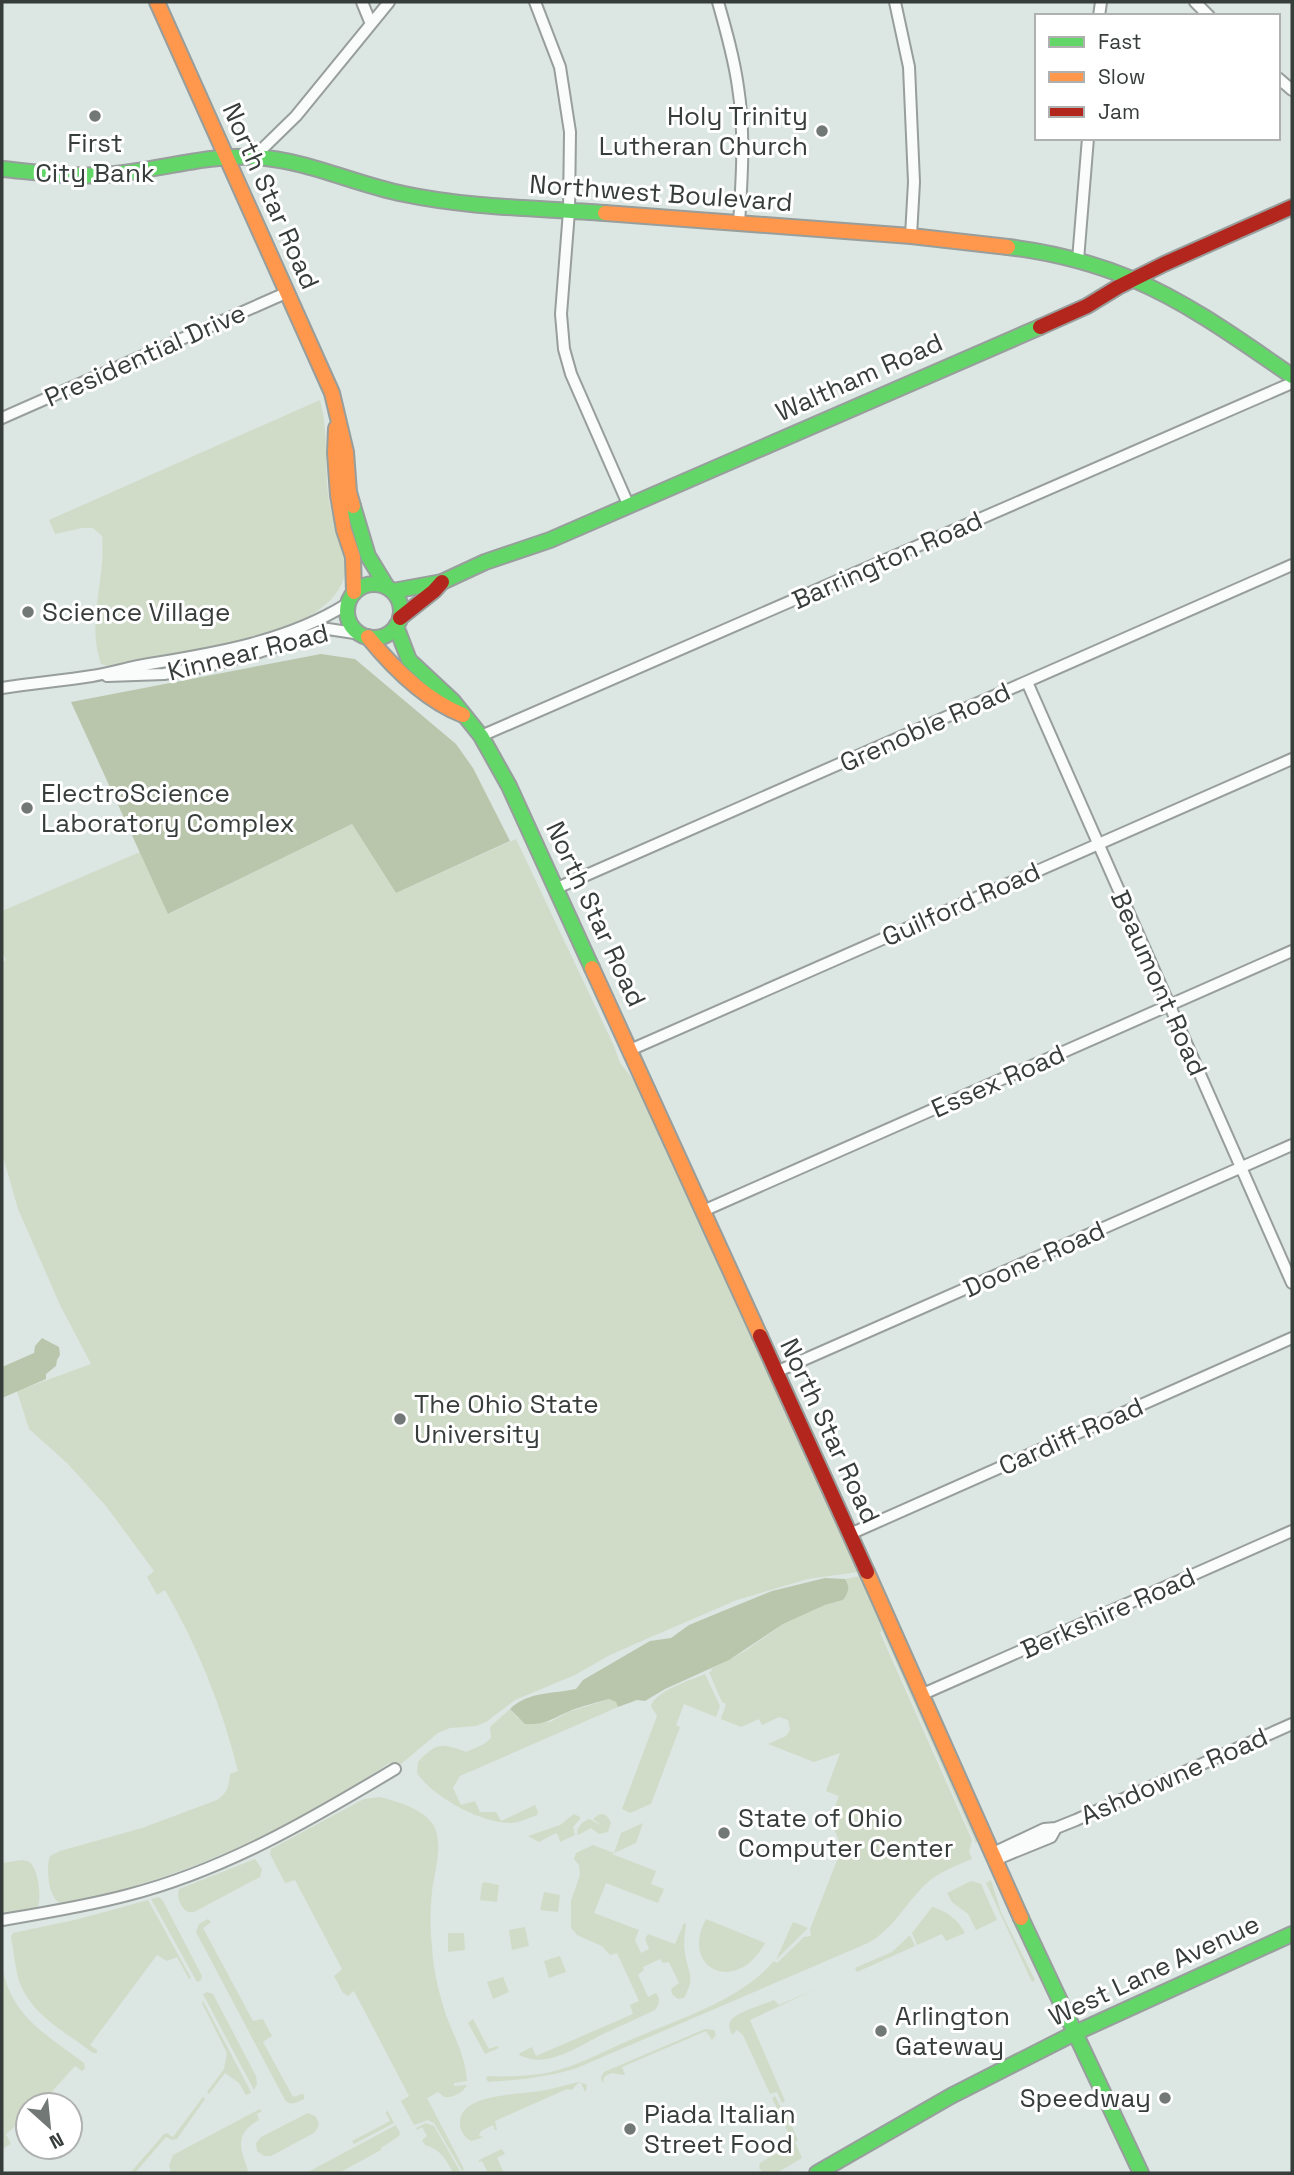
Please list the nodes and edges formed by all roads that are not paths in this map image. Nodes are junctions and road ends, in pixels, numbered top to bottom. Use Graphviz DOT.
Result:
graph roads {
  1 [pos="157,2"];
  2 [pos="362,2"];
  3 [pos="389,2"];
  4 [pos="536,2"];
  5 [pos="718,2"];
  6 [pos="895,2"];
  7 [pos="371,24"];
  8 [pos="1088,140"];
  9 [pos="226,156"];
  10 [pos="254,157"];
  11 [pos="2,169"];
  12 [pos="1292,207"];
  13 [pos="569,211"];
  14 [pos="739,223"];
  15 [pos="911,236"];
  16 [pos="1078,260"];
  17 [pos="1132,279"];
  18 [pos="288,292"];
  19 [pos="1292,376"];
  20 [pos="1292,383"];
  21 [pos="337,413"];
  22 [pos="2,418"];
  23 [pos="628,504"];
  24 [pos="1292,565"];
  25 [pos="442,582"];
  26 [pos="390,589"];
  27 [pos="351,598"];
  28 [pos="398,622"];
  29 [pos="365,636"];
  30 [pos="94,676"];
  31 [pos="1027,682"];
  32 [pos="2,688"];
  33 [pos="463,715"];
  34 [pos="481,736"];
  35 [pos="1292,759"];
  36 [pos="1099,843"];
  37 [pos="557,888"];
  38 [pos="1292,951"];
  39 [pos="1169,1005"];
  40 [pos="630,1050"];
  41 [pos="1292,1145"];
  42 [pos="1241,1167"];
  43 [pos="704,1211"];
  44 [pos="1292,1283"];
  45 [pos="1292,1338"];
  46 [pos="776,1372"];
  47 [pos="1292,1531"];
  48 [pos="850,1534"];
  49 [pos="923,1694"];
  50 [pos="1292,1724"];
  51 [pos="395,1769"];
  52 [pos="995,1856"];
  53 [pos="2,1920"];
  54 [pos="1292,1934"];
  55 [pos="1075,2032"];
  56 [pos="817,2173"];
  57 [pos="1141,2173"];
  1 -- 9 [label="street, North Star Road"];
  2 -- 7 [label="street"];
  3 -- 7 [label="street"];
  4 -- 13 [label="street"];
  5 -- 14 [label="street"];
  6 -- 15 [label="street"];
  7 -- 10 [label="street"];
  8 -- 16 [label="street"];
  9 -- 10 [label="street, Northwest Boulevard"];
  9 -- 11 [label="street, Northwest Boulevard"];
  9 -- 18 [label="street, North Star Road"];
  10 -- 13 [label="street, Northwest Boulevard"];
  12 -- 17 [label="street, Waltham Road"];
  13 -- 14 [label="street, Northwest Boulevard"];
  13 -- 23 [label="street"];
  14 -- 15 [label="street, Northwest Boulevard"];
  15 -- 16 [label="street, Northwest Boulevard"];
  16 -- 17 [label="street, Northwest Boulevard"];
  17 -- 19 [label="street, Northwest Boulevard"];
  17 -- 23 [label="street, Waltham Road"];
  18 -- 21 [label="street, North Star Road"];
  18 -- 22 [label="street, Presidential Drive"];
  20 -- 34 [label="street, Barrington Road"];
  21 -- 26 [label="street, North Star Road"];
  21 -- 27 [label="street, North Star Road"];
  23 -- 25 [label="street, Waltham Road"];
  24 -- 31 [label="street, Grenoble Road"];
  25 -- 26 [label="street, Waltham Road"];
  25 -- 28 [label="street, Waltham Road"];
  26 -- 27 [label="street"];
  26 -- 28 [label="street"];
  27 -- 29 [label="street"];
  27 -- 30 [label="street, Kinnear Road"];
  28 -- 29 [label="street"];
  28 -- 33 [label="street, North Star Road"];
  29 -- 30 [label="street, Kinnear Road"];
  29 -- 33 [label="street, North Star Road"];
  30 -- 32 [label="street, Kinnear Road"];
  31 -- 36 [label="street, Beaumont Road"];
  31 -- 37 [label="street, Grenoble Road"];
  33 -- 34 [label="street, North Star Road"];
  34 -- 37 [label="street, North Star Road"];
  35 -- 36 [label="street, Guilford Road"];
  36 -- 39 [label="street, Beaumont Road"];
  36 -- 40 [label="street, Guilford Road"];
  37 -- 40 [label="street, North Star Road"];
  38 -- 39 [label="street, Essex Road"];
  39 -- 42 [label="street, Beaumont Road"];
  39 -- 43 [label="street, Essex Road"];
  40 -- 43 [label="street, North Star Road"];
  41 -- 42 [label="street, Doone Road"];
  42 -- 44 [label="street, Beaumont Road"];
  42 -- 46 [label="street, Doone Road"];
  43 -- 46 [label="street, North Star Road"];
  45 -- 48 [label="street, Cardiff Road"];
  46 -- 48 [label="street, North Star Road"];
  47 -- 49 [label="street, Berkshire Road"];
  48 -- 49 [label="street, North Star Road"];
  49 -- 52 [label="street, North Star Road"];
  50 -- 52 [label="street, Ashdowne Road"];
  51 -- 53 [label="street"];
  52 -- 55 [label="street, North Star Road"];
  54 -- 55 [label="street, West Lane Avenue"];
  55 -- 56 [label="street, West Lane Avenue"];
  55 -- 57 [label="street, North Star Road"];
}
